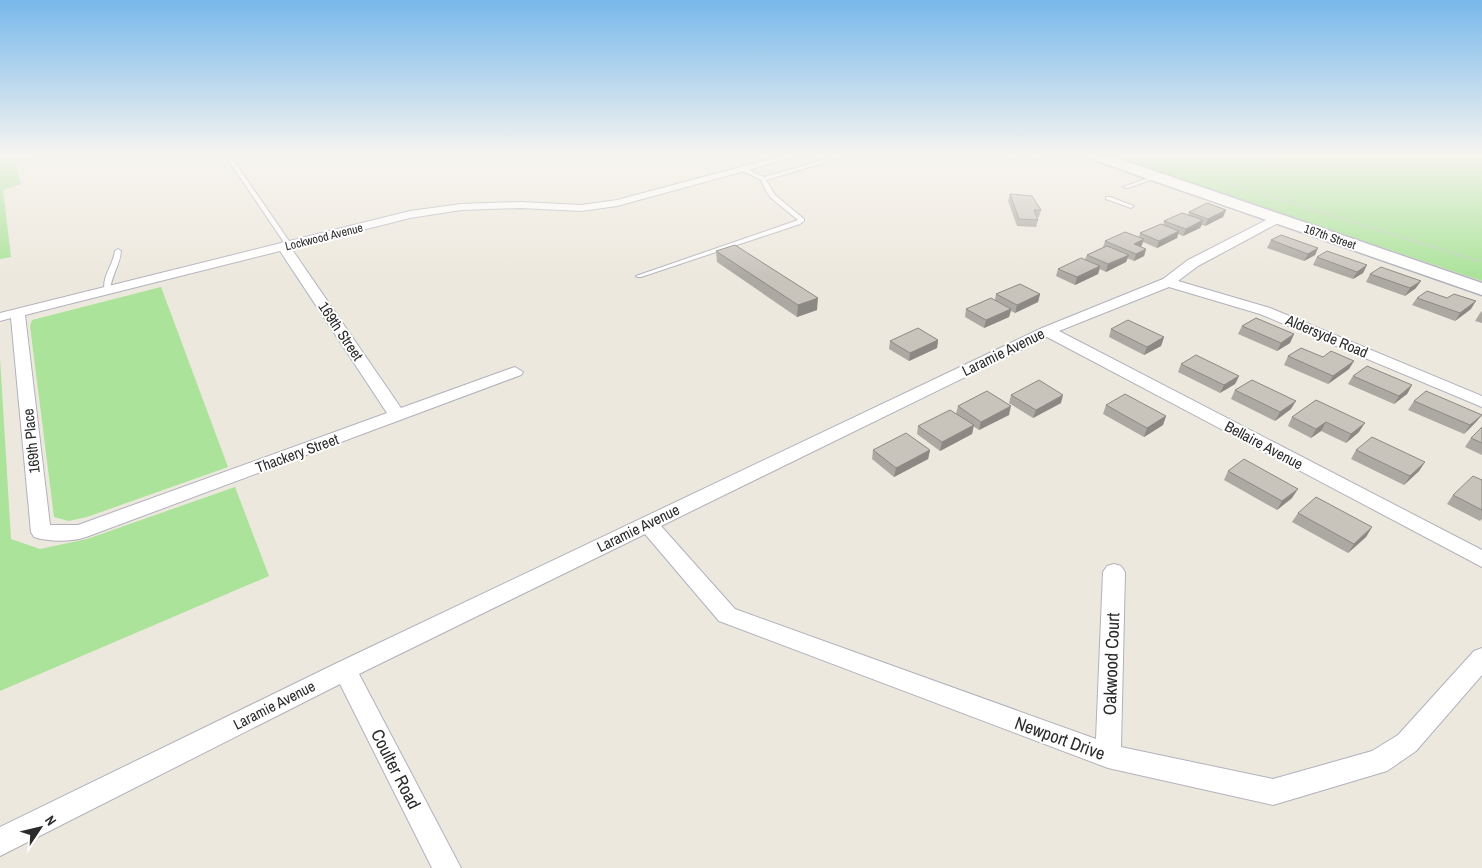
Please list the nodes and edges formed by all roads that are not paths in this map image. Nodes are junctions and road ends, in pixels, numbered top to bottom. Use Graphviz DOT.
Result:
graph roads {
  1 [pos="255,196"];
  2 [pos="646,196"];
  3 [pos="771,196"];
  4 [pos="1211,196"];
  5 [pos="1108,198"];
  6 [pos="1131,206"];
  7 [pos="1278,218"];
  8 [pos="284,247"];
  9 [pos="118,251"];
  10 [pos="639,276"];
  11 [pos="1168,282"];
  12 [pos="1482,289"];
  13 [pos="107,291"];
  14 [pos="18,312"];
  15 [pos="0,317"];
  16 [pos="1047,331"];
  17 [pos="515,372"];
  18 [pos="1482,402"];
  19 [pos="398,416"];
  20 [pos="648,524"];
  21 [pos="79,532"];
  22 [pos="1482,559"];
  23 [pos="1114,572"];
  24 [pos="1482,658"];
  25 [pos="345,670"];
  26 [pos="1108,756"];
  27 [pos="0,842"];
  28 [pos="447,868"];
  1 -- 8 [label="lane"];
  2 -- 8 [label="street, Lockwood Avenue"];
  3 -- 10 [label="lane"];
  4 -- 7 [label="main road, 167th Street"];
  5 -- 6 [label="lane"];
  7 -- 11 [label="street, Laramie Avenue"];
  7 -- 12 [label="main road, 167th Street"];
  8 -- 13 [label="street, Lockwood Avenue"];
  8 -- 19 [label="street, 169th Street"];
  9 -- 13 [label="lane"];
  11 -- 16 [label="street, Laramie Avenue"];
  11 -- 18 [label="street, Aldersyde Road"];
  13 -- 14 [label="street, Lockwood Avenue"];
  14 -- 15 [label="street, Lockwood Avenue"];
  14 -- 21 [label="street, 169th Place"];
  16 -- 20 [label="street, Laramie Avenue"];
  16 -- 22 [label="street, Bellaire Avenue"];
  17 -- 19 [label="street, Thackery Street"];
  19 -- 21 [label="street, Thackery Street"];
  20 -- 25 [label="street, Laramie Avenue"];
  20 -- 26 [label="street, Newport Drive"];
  23 -- 26 [label="street, Oakwood Court"];
  24 -- 26 [label="street, Newport Drive"];
  25 -- 27 [label="street, Laramie Avenue"];
  25 -- 28 [label="street, Coulter Road"];
}
